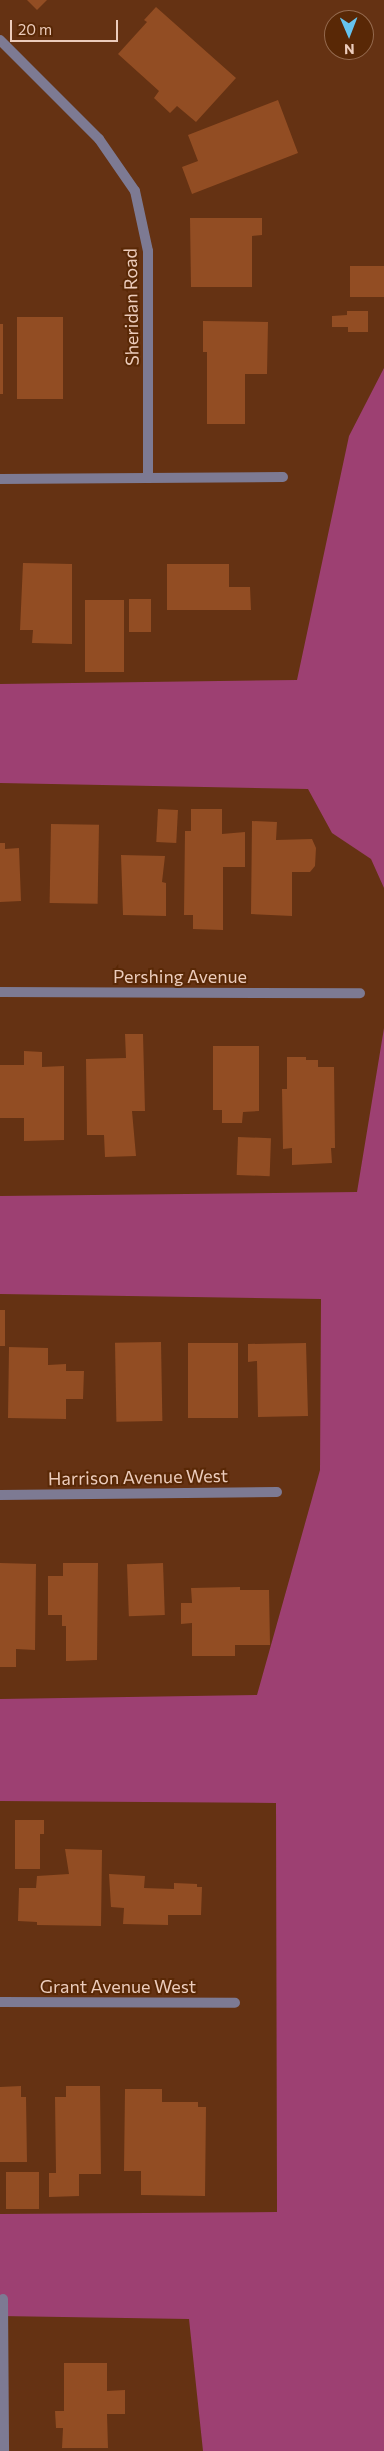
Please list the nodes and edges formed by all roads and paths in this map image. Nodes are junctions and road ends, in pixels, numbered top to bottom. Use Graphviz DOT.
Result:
graph roads {
  1 [pos="0,40"];
  2 [pos="283,477"];
  3 [pos="0,478"];
  4 [pos="148,478"];
  5 [pos="0,992"];
  6 [pos="360,993"];
  7 [pos="277,1492"];
  8 [pos="0,1495"];
  9 [pos="0,2002"];
  10 [pos="235,2003"];
  11 [pos="3,2299"];
  12 [pos="4,2451"];
  1 -- 4 [label="street, Sheridan Road"];
  2 -- 4 [label="street"];
  3 -- 4 [label="street"];
  5 -- 6 [label="street, Pershing Avenue"];
  7 -- 8 [label="street, Harrison Avenue West"];
  9 -- 10 [label="street, Grant Avenue West"];
  11 -- 12 [label="street"];
}
